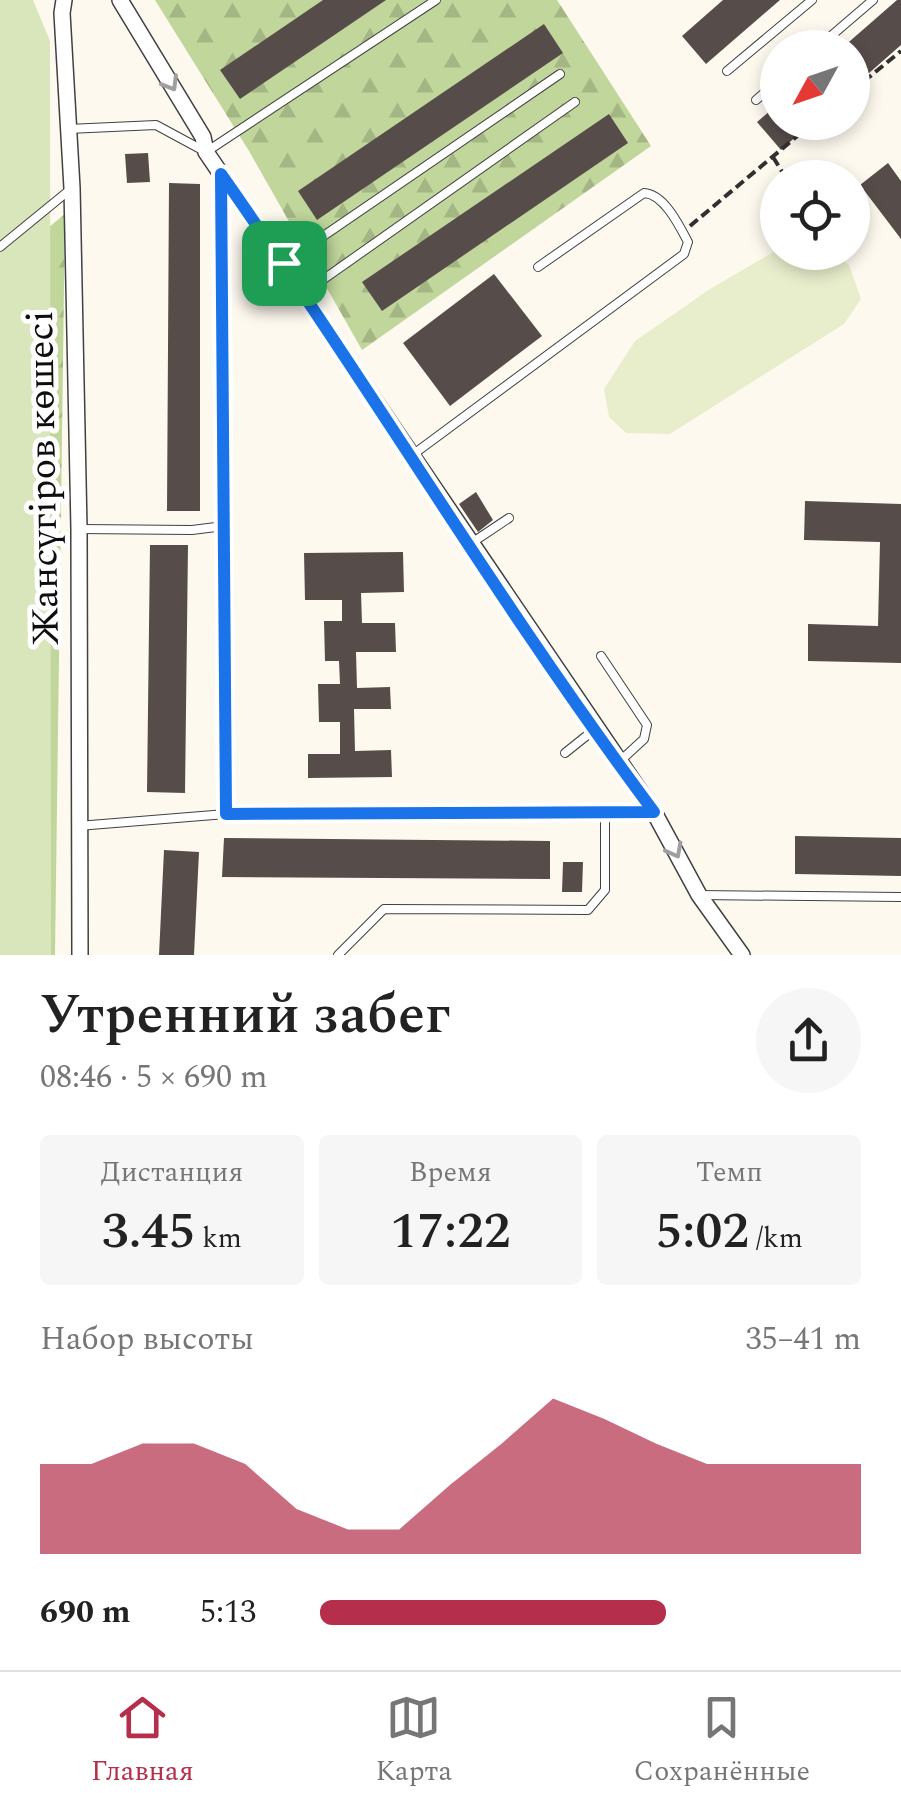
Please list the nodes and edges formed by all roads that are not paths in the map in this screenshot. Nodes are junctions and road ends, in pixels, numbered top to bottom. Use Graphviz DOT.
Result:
graph roads {
  1 [pos="64,0"];
  2 [pos="120,0"];
  3 [pos="436,0"];
  4 [pos="812,0"];
  5 [pos="873,0"];
  6 [pos="838,30"];
  7 [pos="727,72"];
  8 [pos="560,74"];
  9 [pos="760,97"];
  10 [pos="756,100"];
  11 [pos="575,102"];
  12 [pos="68,129"];
  13 [pos="206,152"];
  14 [pos="221,174"];
  15 [pos="72,188"];
  16 [pos="0,247"];
  17 [pos="284,263"];
  18 [pos="538,268"];
  19 [pos="304,293"];
  20 [pos="410,456"];
  21 [pos="509,518"];
  22 [pos="224,526"];
  23 [pos="79,528"];
  24 [pos="470,544"];
  25 [pos="601,656"];
  26 [pos="595,729"];
  27 [pos="565,753"];
  28 [pos="618,763"];
  29 [pos="605,811"];
  30 [pos="654,812"];
  31 [pos="226,814"];
  32 [pos="78,826"];
  33 [pos="698,895"];
  34 [pos="901,897"];
  35 [pos="80,955"];
  36 [pos="338,955"];
  37 [pos="742,955"];
  1 -- 12 [label="street, Жансүгіров көшесі"];
  2 -- 13 [label="street, one-way"];
  3 -- 13 [label="lane"];
  4 -- 7 [label="lane"];
  5 -- 6 [label="lane"];
  8 -- 17 [label="lane"];
  9 -- 10 [label="lane"];
  11 -- 19 [label="lane"];
  12 -- 13 [label="lane"];
  12 -- 15 [label="street, Жансүгіров көшесі"];
  13 -- 14 [label="street"];
  14 -- 17 [label="street"];
  14 -- 22 [label="lane"];
  15 -- 16 [label="lane"];
  15 -- 23 [label="street, Жансүгіров көшесі"];
  17 -- 19 [label="street"];
  18 -- 20 [label="lane"];
  19 -- 20 [label="street"];
  20 -- 24 [label="street"];
  21 -- 24 [label="lane"];
  22 -- 23 [label="lane"];
  22 -- 31 [label="lane"];
  23 -- 32 [label="street, Жансүгіров көшесі"];
  24 -- 26 [label="street"];
  25 -- 28 [label="lane"];
  26 -- 27 [label="lane"];
  26 -- 28 [label="street"];
  28 -- 30 [label="street"];
  29 -- 30 [label="lane"];
  29 -- 31 [label="lane"];
  29 -- 36 [label="lane"];
  30 -- 33 [label="street, one-way"];
  31 -- 32 [label="lane"];
  32 -- 35 [label="street, Жансүгіров көшесі"];
  33 -- 34 [label="lane"];
  33 -- 37 [label="street"];
}
